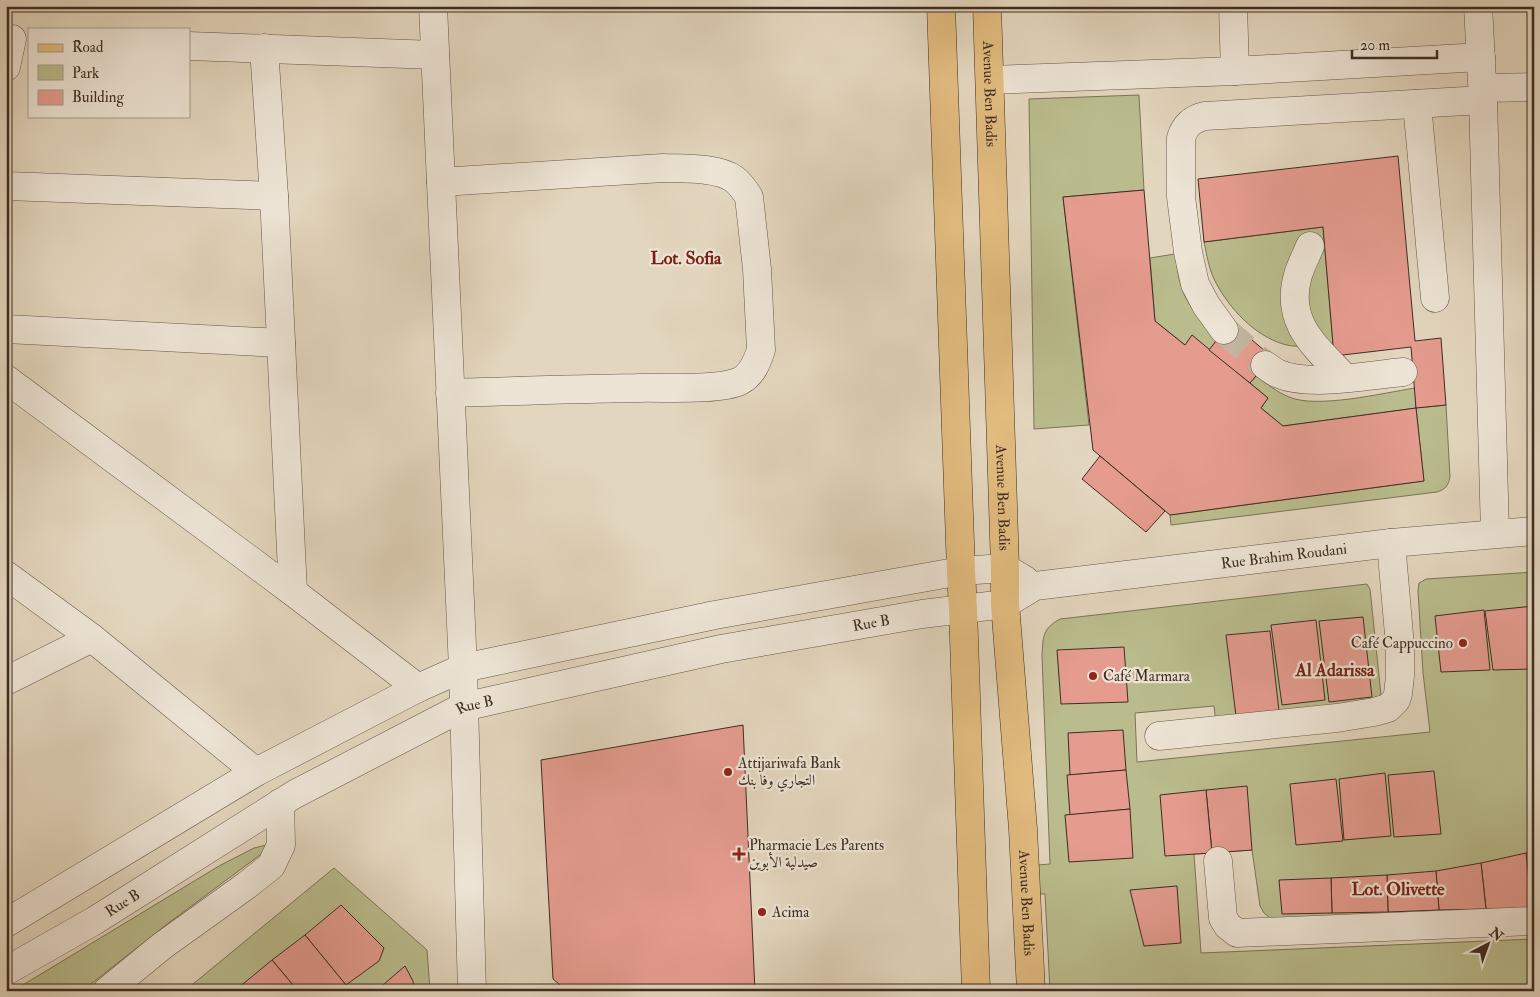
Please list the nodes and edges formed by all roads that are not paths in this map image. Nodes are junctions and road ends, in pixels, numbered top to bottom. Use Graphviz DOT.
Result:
graph roads {
  1 [pos="433,6"];
  2 [pos="941,6"];
  3 [pos="987,6"];
  4 [pos="1233,6"];
  5 [pos="1478,6"];
  6 [pos="16,39"];
  7 [pos="190,46"];
  8 [pos="264,48"];
  9 [pos="435,55"];
  10 [pos="1481,57"];
  11 [pos="6,67"];
  12 [pos="1235,71"];
  13 [pos="990,80"];
  14 [pos="1534,87"];
  15 [pos="1483,94"];
  16 [pos="1417,104"];
  17 [pos="441,182"];
  18 [pos="6,186"];
  19 [pos="274,196"];
  20 [pos="1310,246"];
  21 [pos="1435,298"];
  22 [pos="6,330"];
  23 [pos="1224,330"];
  24 [pos="281,343"];
  25 [pos="1265,366"];
  26 [pos="1403,372"];
  27 [pos="1345,378"];
  28 [pos="6,379"];
  29 [pos="450,393"];
  30 [pos="1534,531"];
  31 [pos="1496,533"];
  32 [pos="1391,543"];
  33 [pos="1006,568"];
  34 [pos="961,572"];
  35 [pos="6,575"];
  36 [pos="1035,586"];
  37 [pos="293,592"];
  38 [pos="1005,604"];
  39 [pos="963,609"];
  40 [pos="92,638"];
  41 [pos="463,668"];
  42 [pos="6,681"];
  43 [pos="418,688"];
  44 [pos="463,707"];
  45 [pos="1159,736"];
  46 [pos="256,772"];
  47 [pos="280,803"];
  48 [pos="1218,861"];
  49 [pos="1534,921"];
  50 [pos="6,923"];
  51 [pos="6,971"];
  52 [pos="108,991"];
  53 [pos="472,991"];
  54 [pos="976,991"];
  55 [pos="1031,991"];
  1 -- 9 [label="street"];
  2 -- 34 [label="main road"];
  3 -- 13 [label="main road, Avenue Ben Badis"];
  4 -- 12 [label="street"];
  5 -- 10 [label="street"];
  6 -- 11 [label="street"];
  7 -- 8 [label="street"];
  8 -- 9 [label="street"];
  8 -- 19 [label="street"];
  9 -- 17 [label="street"];
  10 -- 12 [label="street"];
  10 -- 15 [label="street"];
  12 -- 13 [label="street"];
  13 -- 33 [label="main road, Avenue Ben Badis"];
  14 -- 15 [label="street"];
  15 -- 16 [label="street"];
  15 -- 31 [label="street"];
  16 -- 21 [label="street"];
  16 -- 23 [label="street"];
  17 -- 29 [label="street"];
  17 -- 29 [label="street"];
  18 -- 19 [label="street"];
  19 -- 24 [label="street"];
  20 -- 27 [label="street"];
  22 -- 24 [label="street"];
  24 -- 37 [label="street"];
  25 -- 27 [label="street"];
  26 -- 27 [label="street"];
  28 -- 37 [label="street"];
  29 -- 41 [label="street"];
  30 -- 31 [label="street, Rue Brahim Roudani"];
  31 -- 32 [label="street, Rue Brahim Roudani"];
  32 -- 36 [label="street, Rue Brahim Roudani"];
  32 -- 45 [label="street"];
  33 -- 34 [label="street"];
  33 -- 36 [label="street"];
  33 -- 38 [label="main road, Avenue Ben Badis"];
  34 -- 39 [label="main road"];
  34 -- 41 [label="street"];
  35 -- 40 [label="street"];
  36 -- 38 [label="street"];
  37 -- 43 [label="street"];
  38 -- 39 [label="street, Rue B"];
  38 -- 55 [label="main road, Avenue Ben Badis"];
  39 -- 44 [label="street, Rue B"];
  39 -- 54 [label="main road"];
  40 -- 42 [label="street"];
  40 -- 46 [label="street"];
  41 -- 43 [label="street"];
  41 -- 44 [label="street"];
  43 -- 46 [label="street"];
  44 -- 47 [label="street, Rue B"];
  44 -- 53 [label="street"];
  46 -- 50 [label="street"];
  47 -- 51 [label="street, Rue B"];
  47 -- 52 [label="street"];
  48 -- 49 [label="street"];
}
